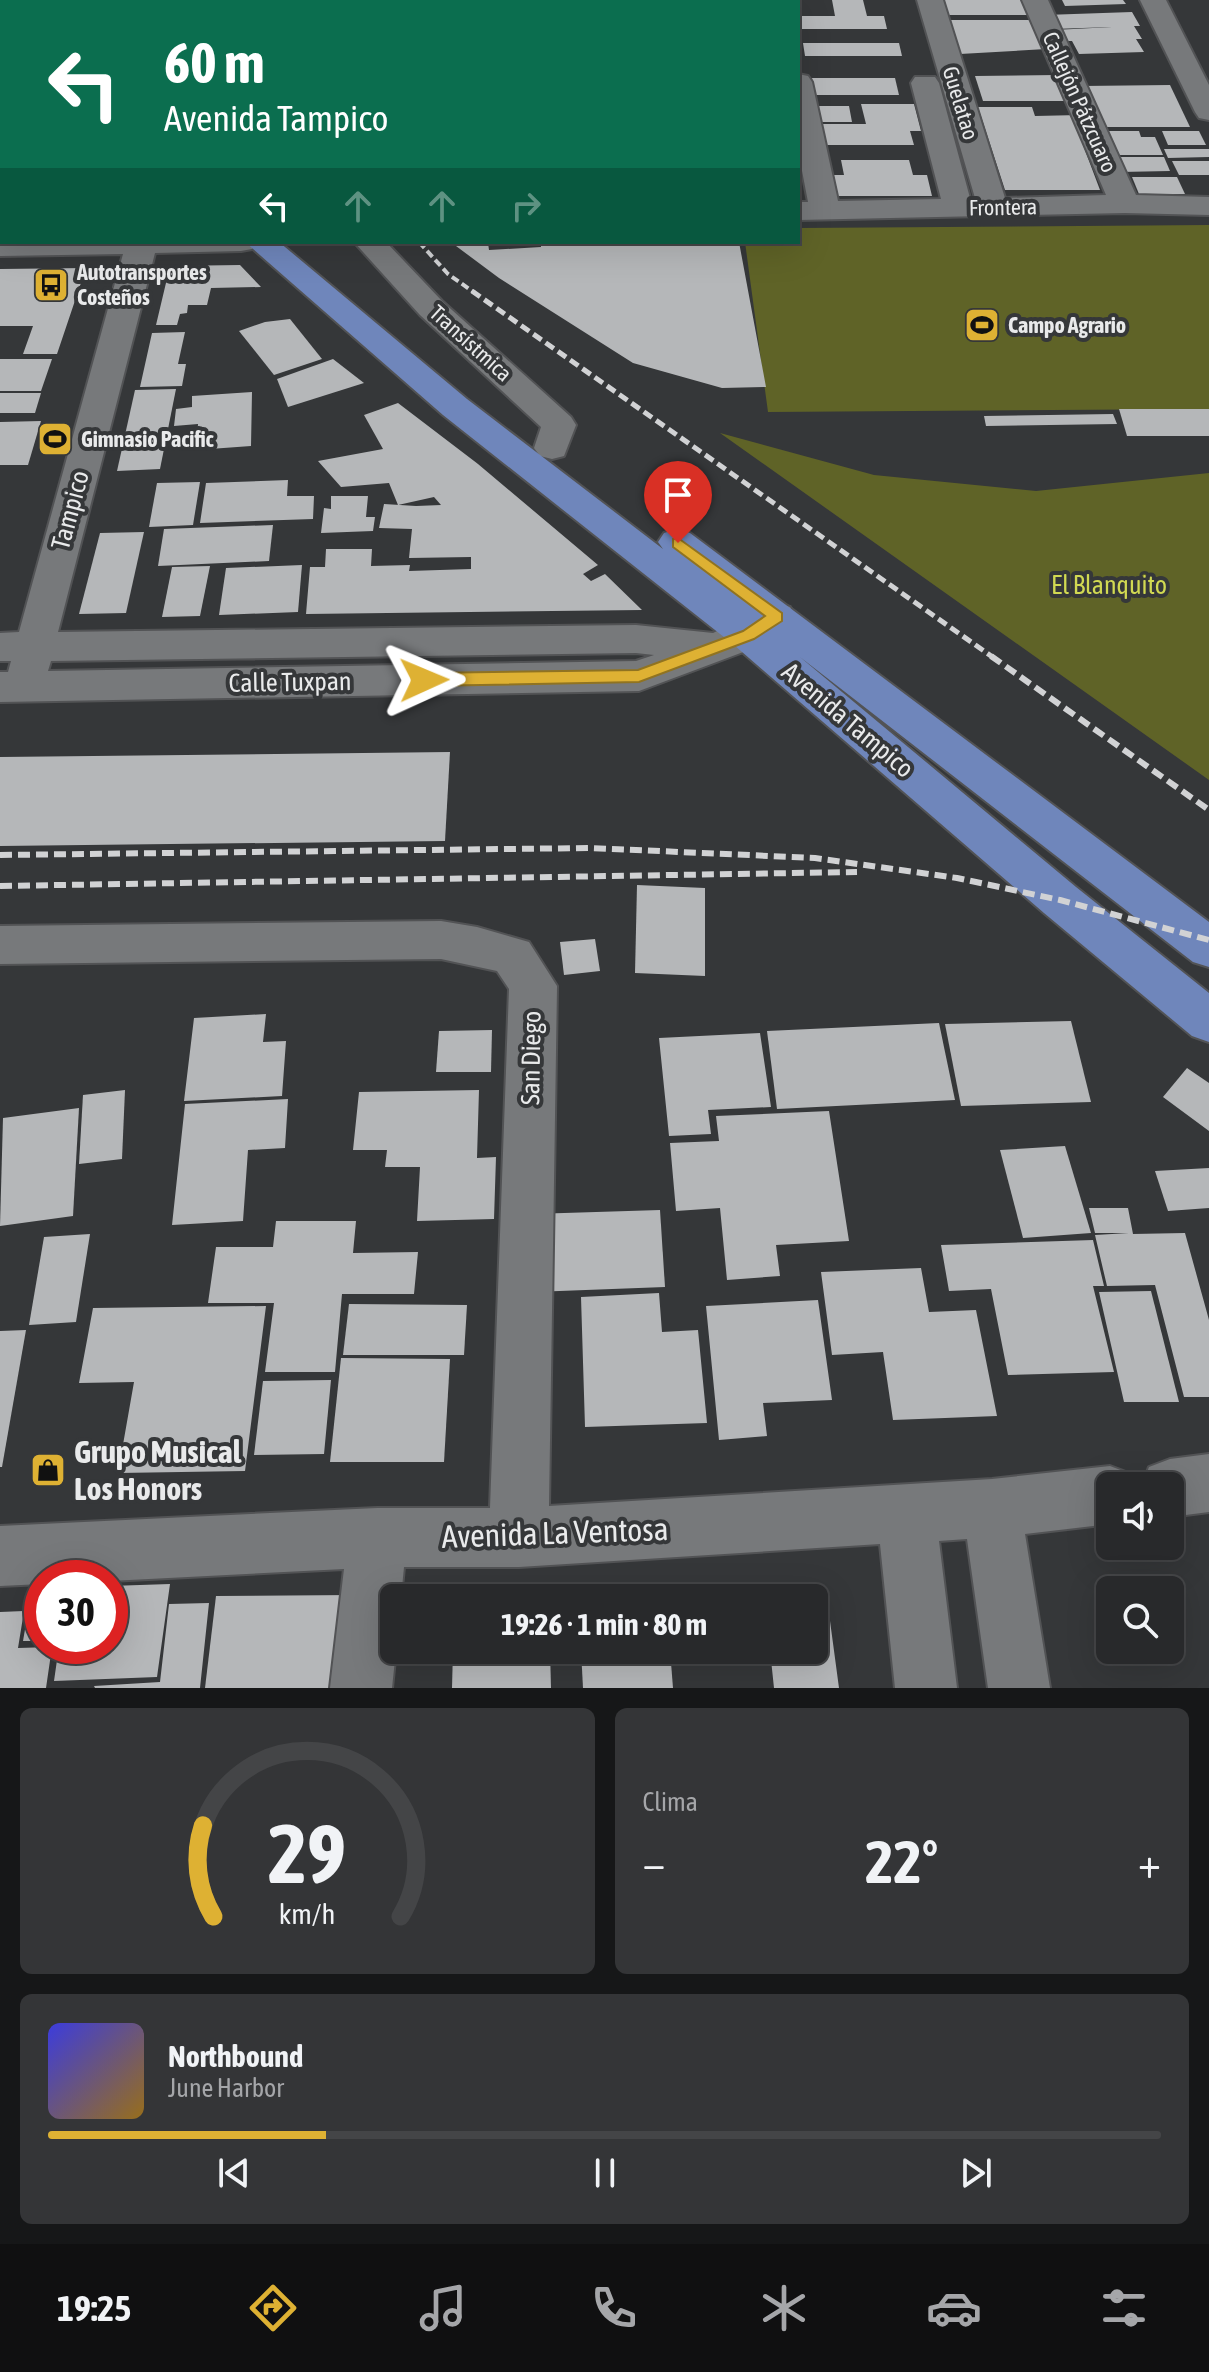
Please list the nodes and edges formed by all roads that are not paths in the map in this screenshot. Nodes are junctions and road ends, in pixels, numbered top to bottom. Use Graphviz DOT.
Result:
graph roads {
  1 [pos="1035,0"];
  2 [pos="1153,0"];
  3 [pos="1173,0"];
  4 [pos="913,5"];
  5 [pos="919,59"];
  6 [pos="1209,67"];
  7 [pos="800,102"];
  8 [pos="1209,112"];
  9 [pos="1125,204"];
  10 [pos="1209,206"];
  11 [pos="993,207"];
  12 [pos="958,208"];
  13 [pos="811,211"];
  14 [pos="141,244"];
  15 [pos="262,244"];
  16 [pos="300,244"];
  17 [pos="372,244"];
  18 [pos="0,247"];
  19 [pos="552,448"];
  20 [pos="747,632"];
  21 [pos="17,646"];
  22 [pos="12,686"];
  23 [pos="0,945"];
  24 [pos="1209,948"];
  25 [pos="1209,1021"];
  26 [pos="1209,1483"];
  27 [pos="1184,1486"];
  28 [pos="1096,1497"];
  29 [pos="992,1508"];
  30 [pos="906,1513"];
  31 [pos="519,1537"];
  32 [pos="377,1538"];
  33 [pos="0,1556"];
  34 [pos="361,1688"];
  35 [pos="926,1688"];
  36 [pos="1019,1688"];
  1 -- 9 [label="street, Callejón Pátzcuaro"];
  2 -- 8 [label="street"];
  3 -- 6 [label="street"];
  4 -- 11 [label="street, Guelatao"];
  5 -- 12 [label="street, Guelatao"];
  7 -- 13 [label="street"];
  9 -- 10 [label="street, Frontera"];
  9 -- 11 [label="street, Frontera"];
  11 -- 12 [label="street, Frontera"];
  12 -- 13 [label="street, Frontera"];
  14 -- 18 [label="street"];
  14 -- 21 [label="street, Tampico"];
  15 -- 20 [label="main road, Avenida Tampico"];
  16 -- 19 [label="main road, Avenida Tampico"];
  17 -- 19 [label="street, Transístmica"];
  19 -- 20 [label="main road, Avenida Tampico"];
  20 -- 21 [label="street, Calle Tuxpan"];
  20 -- 22 [label="street, Calle Tuxpan"];
  20 -- 24 [label="main road, Avenida Tampico"];
  20 -- 25 [label="main road, Avenida Tampico"];
  21 -- 22 [label="street, Tampico"];
  23 -- 31 [label="street, San Diego"];
  26 -- 27 [label="street"];
  28 -- 29 [label="street, Avenida La Ventosa"];
  29 -- 30 [label="street, Avenida La Ventosa"];
  29 -- 36 [label="street"];
  30 -- 31 [label="street, Avenida La Ventosa"];
  30 -- 35 [label="street"];
  31 -- 32 [label="street, Avenida La Ventosa"];
  32 -- 33 [label="street, Avenida La Ventosa"];
  32 -- 34 [label="street"];
}
